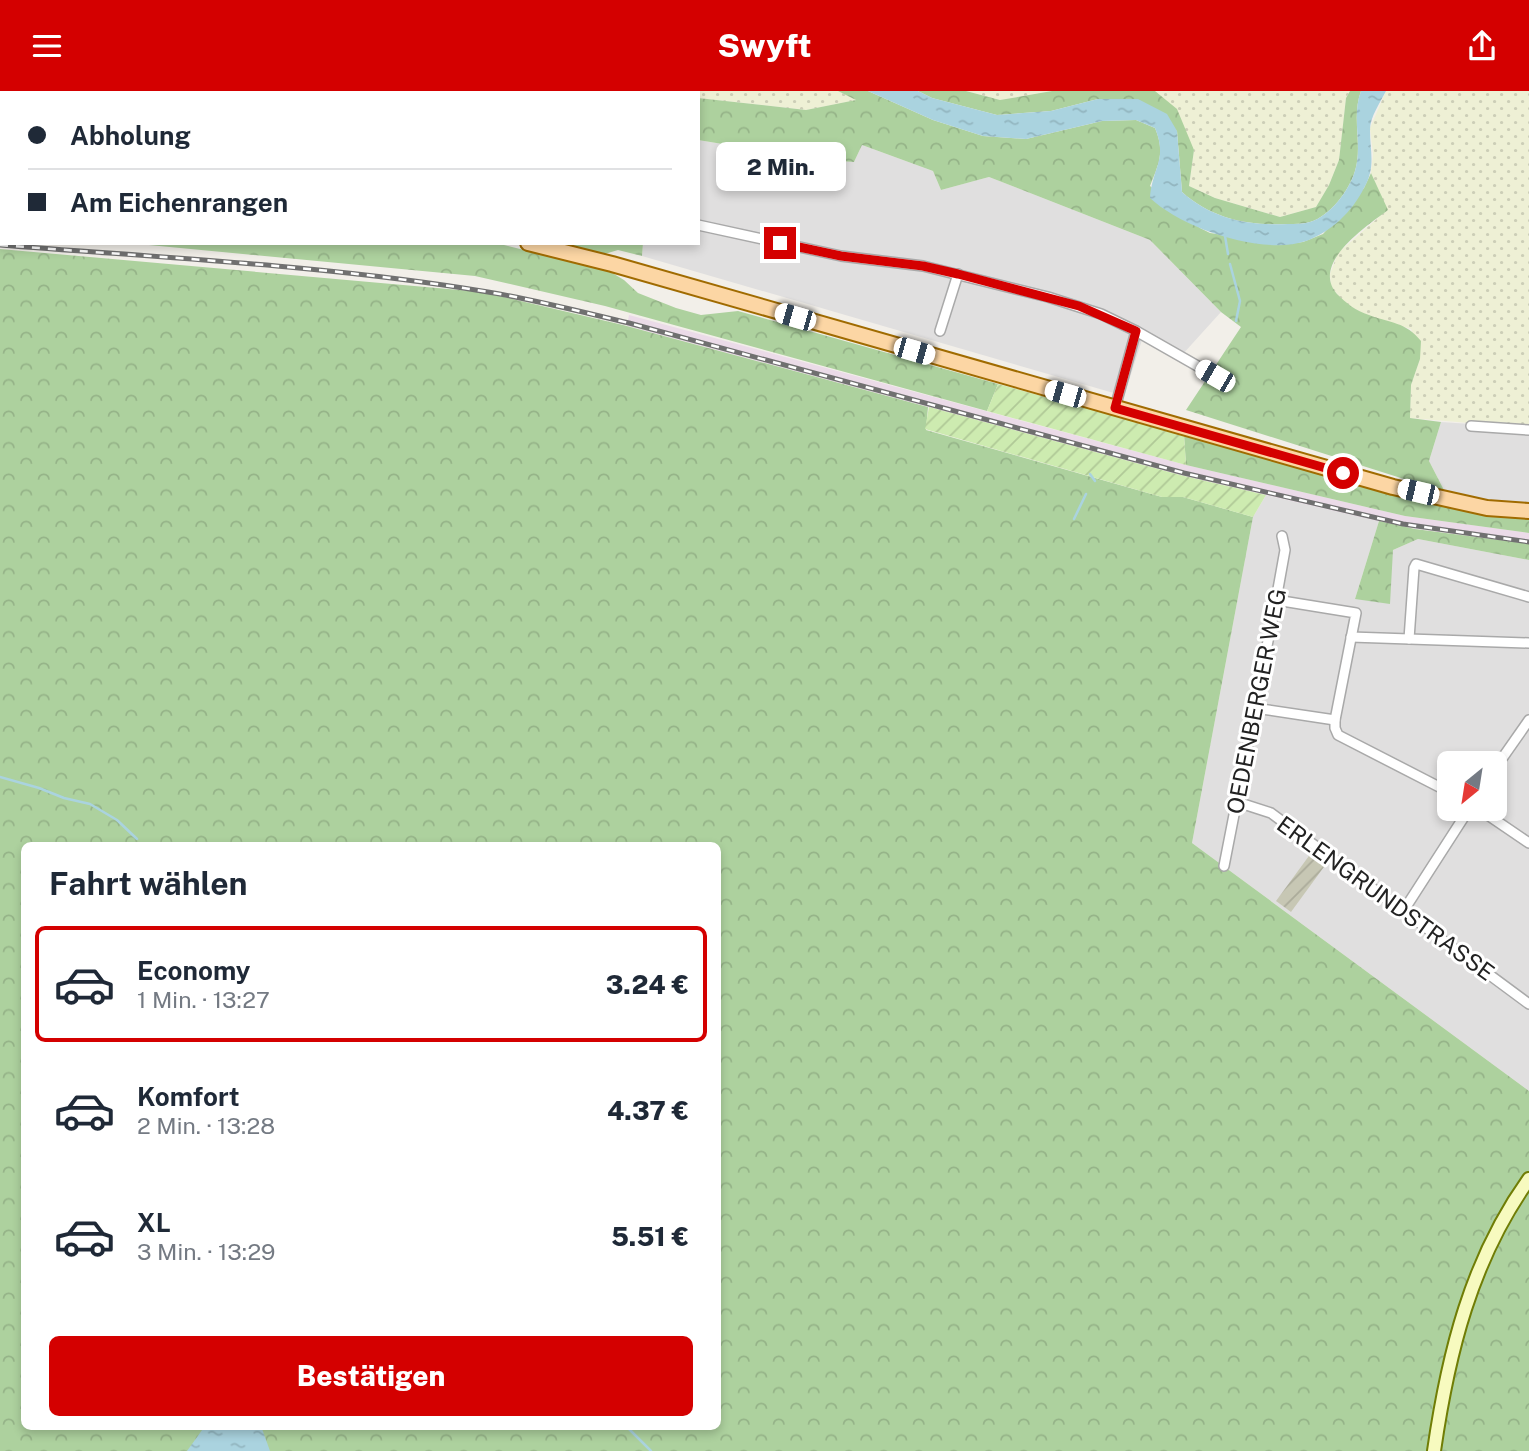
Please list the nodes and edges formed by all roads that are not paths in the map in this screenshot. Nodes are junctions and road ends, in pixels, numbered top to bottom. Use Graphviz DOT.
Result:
graph roads {
  1 [pos="700,225"];
  2 [pos="536,245"];
  3 [pos="958,274"];
  4 [pos="940,331"];
  5 [pos="1136,331"];
  6 [pos="1215,376"];
  7 [pos="1115,408"];
  8 [pos="1471,426"];
  9 [pos="1529,430"];
  10 [pos="1529,511"];
  11 [pos="1282,536"];
  12 [pos="1529,597"];
  13 [pos="1276,600"];
  14 [pos="1351,637"];
  15 [pos="1409,639"];
  16 [pos="1529,643"];
  17 [pos="1255,708"];
  18 [pos="1335,720"];
  19 [pos="1529,720"];
  20 [pos="1507,751"];
  21 [pos="1437,786"];
  22 [pos="1237,802"];
  23 [pos="1461,821"];
  24 [pos="1497,821"];
  25 [pos="1529,843"];
  26 [pos="1224,866"];
  27 [pos="1404,910"];
  28 [pos="1529,1004"];
  29 [pos="1529,1179"];
  30 [pos="1434,1451"];
  1 -- 3 [label="street"];
  2 -- 7 [label="main road"];
  3 -- 4 [label="street"];
  3 -- 5 [label="street"];
  5 -- 6 [label="street"];
  5 -- 7 [label="street"];
  7 -- 10 [label="main road"];
  8 -- 9 [label="street"];
  11 -- 13 [label="street, OEDENBERGER WEG"];
  12 -- 15 [label="street"];
  13 -- 14 [label="street"];
  13 -- 17 [label="street, OEDENBERGER WEG"];
  14 -- 15 [label="street"];
  14 -- 18 [label="street"];
  15 -- 16 [label="street"];
  17 -- 18 [label="street"];
  17 -- 22 [label="street, OEDENBERGER WEG"];
  18 -- 21 [label="street"];
  19 -- 20 [label="street"];
  22 -- 26 [label="street, OEDENBERGER WEG"];
  22 -- 27 [label="street, ERLENGRUNDSTRASSE"];
  23 -- 27 [label="street"];
  24 -- 25 [label="street"];
  27 -- 28 [label="street, ERLENGRUNDSTRASSE"];
  29 -- 30 [label="street"];
}
